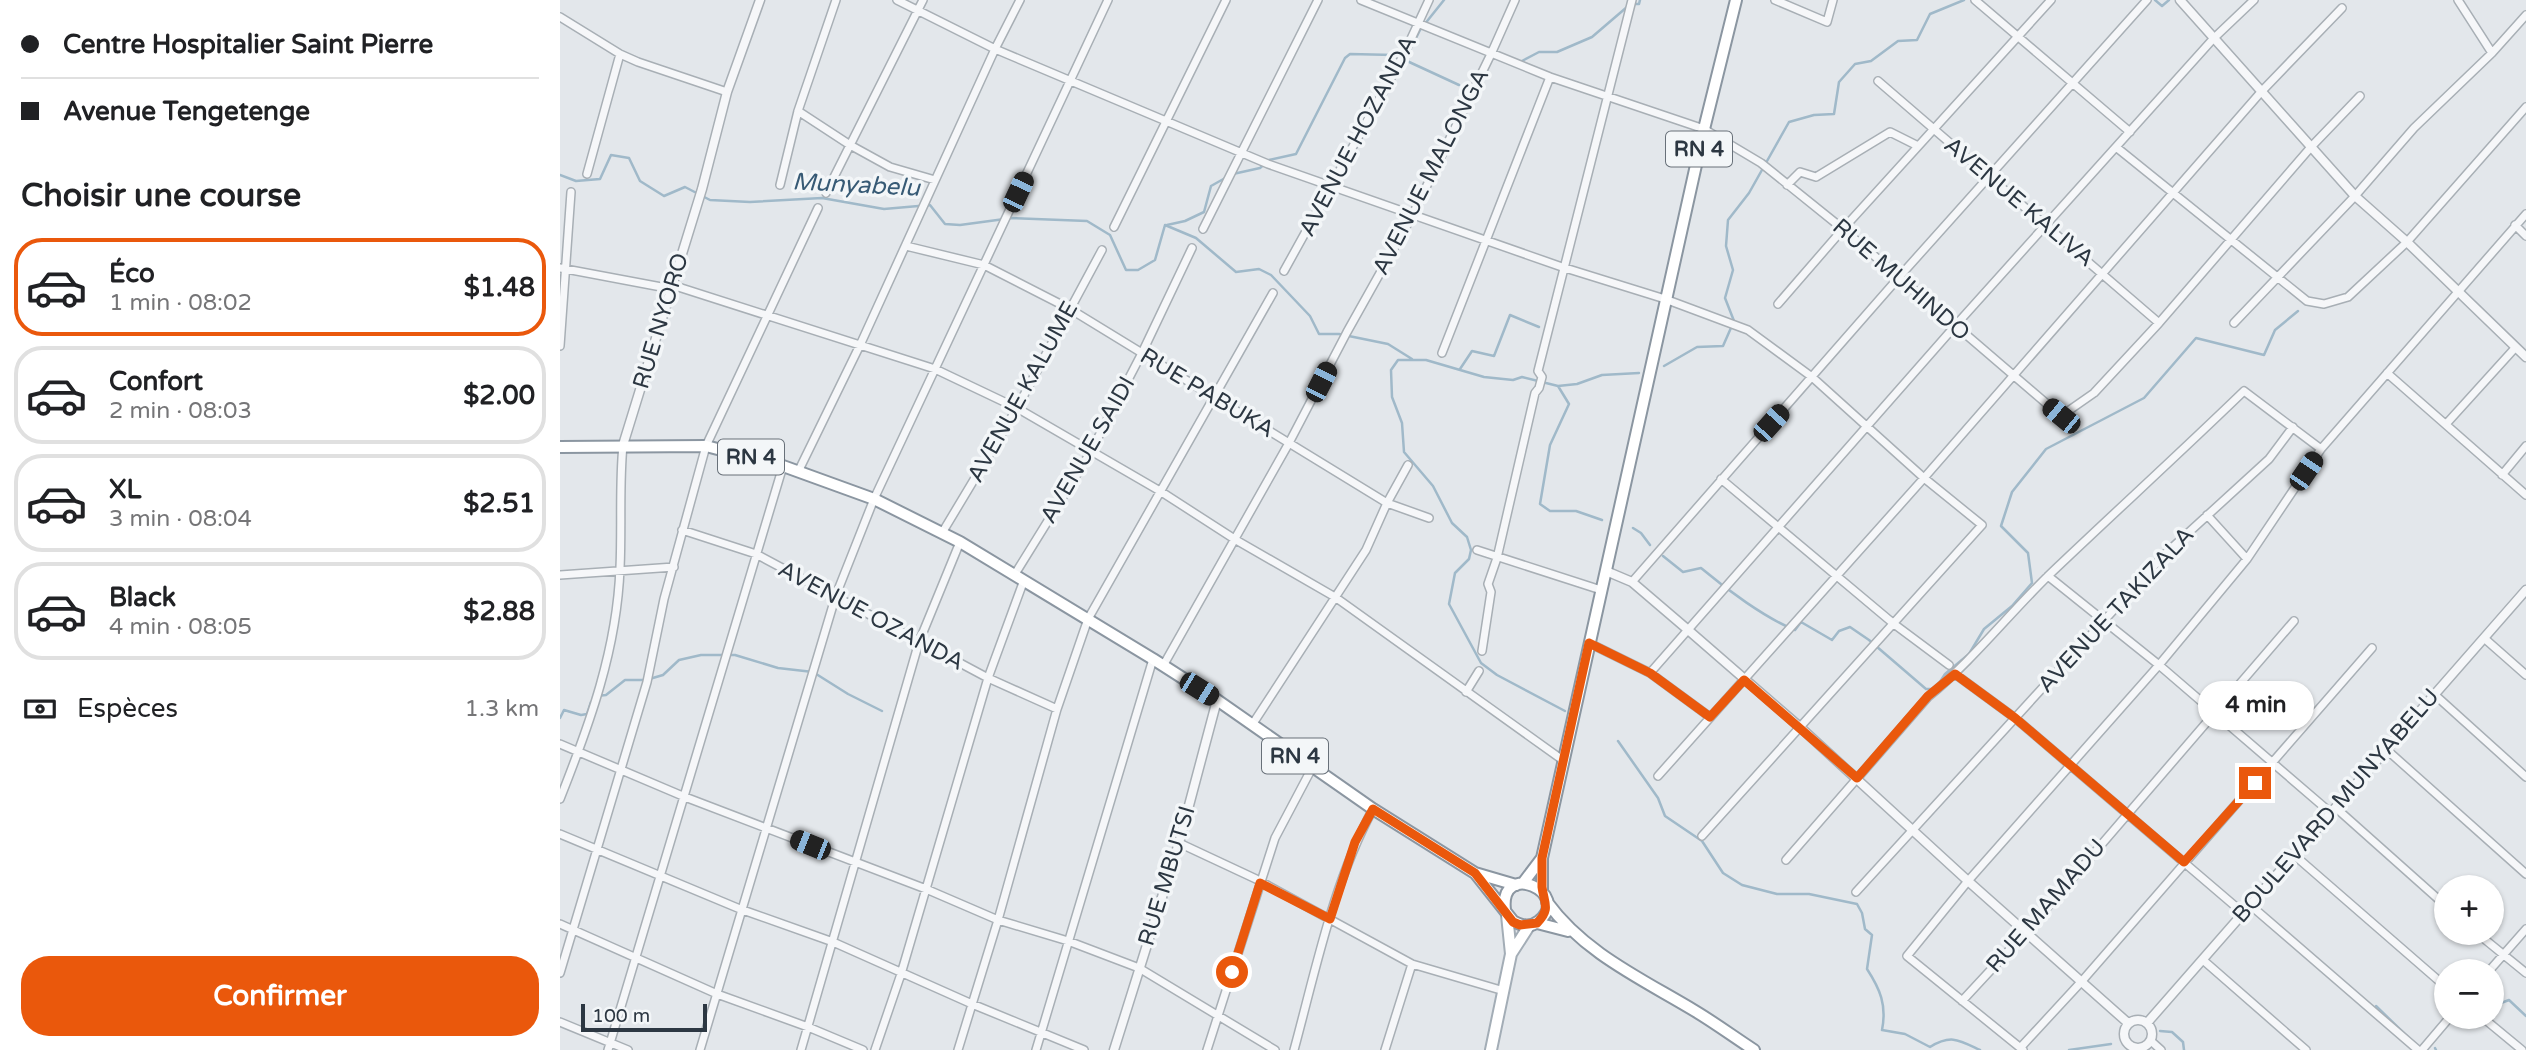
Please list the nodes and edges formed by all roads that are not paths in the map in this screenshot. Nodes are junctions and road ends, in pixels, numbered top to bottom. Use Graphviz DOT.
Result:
graph roads {
  1 [pos="760,0"];
  2 [pos="836,0"];
  3 [pos="897,0"];
  4 [pos="923,0"];
  5 [pos="1020,0"];
  6 [pos="1108,0"];
  7 [pos="1226,0"];
  8 [pos="1318,0"];
  9 [pos="1361,0"];
  10 [pos="1429,0"];
  11 [pos="1515,0"];
  12 [pos="1632,0"];
  13 [pos="1736,0"];
  14 [pos="1774,0"];
  15 [pos="1833,0"];
  16 [pos="1976,0"];
  17 [pos="2051,0"];
  18 [pos="2147,0"];
  19 [pos="2180,0"];
  20 [pos="2254,0"];
  21 [pos="2458,0"];
  22 [pos="2342,8"];
  23 [pos="918,10"];
  24 [pos="2526,15"];
  25 [pos="560,17"];
  26 [pos="1423,24"];
  27 [pos="2017,36"];
  28 [pos="2213,39"];
  29 [pos="995,49"];
  30 [pos="2492,53"];
  31 [pos="620,54"];
  32 [pos="1491,54"];
  33 [pos="1550,77"];
  34 [pos="1071,80"];
  35 [pos="1878,81"];
  36 [pos="2074,83"];
  37 [pos="727,92"];
  38 [pos="2262,92"];
  39 [pos="2360,96"];
  40 [pos="1605,97"];
  41 [pos="2526,107"];
  42 [pos="797,111"];
  43 [pos="1165,119"];
  44 [pos="1704,129"];
  45 [pos="1934,129"];
  46 [pos="2130,132"];
  47 [pos="850,145"];
  48 [pos="1918,146"];
  49 [pos="2311,147"];
  50 [pos="2116,148"];
  51 [pos="1241,153"];
  52 [pos="587,174"];
  53 [pos="1989,178"];
  54 [pos="935,180"];
  55 [pos="780,185"];
  56 [pos="1787,185"];
  57 [pos="1332,187"];
  58 [pos="570,192"];
  59 [pos="826,193"];
  60 [pos="2172,194"];
  61 [pos="2355,196"];
  62 [pos="818,208"];
  63 [pos="2526,214"];
  64 [pos="1412,216"];
  65 [pos="2515,225"];
  66 [pos="2047,226"];
  67 [pos="1114,227"];
  68 [pos="1203,229"];
  69 [pos="1843,229"];
  70 [pos="2526,236"];
  71 [pos="1487,239"];
  72 [pos="2230,239"];
  73 [pos="2407,242"];
  74 [pos="906,246"];
  75 [pos="1192,248"];
  76 [pos="1101,250"];
  77 [pos="985,265"];
  78 [pos="1562,267"];
  79 [pos="563,269"];
  80 [pos="1284,271"];
  81 [pos="2104,274"];
  82 [pos="1900,276"];
  83 [pos="2279,277"];
  84 [pos="672,287"];
  85 [pos="2458,291"];
  86 [pos="1273,293"];
  87 [pos="1665,299"];
  88 [pos="1778,304"];
  89 [pos="1070,309"];
  90 [pos="766,315"];
  91 [pos="2159,323"];
  92 [pos="2234,323"];
  93 [pos="1955,326"];
  94 [pos="861,343"];
  95 [pos="560,346"];
  96 [pos="2515,348"];
  97 [pos="1142,353"];
  98 [pos="1442,353"];
  99 [pos="2526,357"];
  100 [pos="935,369"];
  101 [pos="2387,373"];
  102 [pos="2013,376"];
  103 [pos="1812,377"];
  104 [pos="1214,396"];
  105 [pos="1017,408"];
  106 [pos="2447,424"];
  107 [pos="1867,427"];
  108 [pos="2293,427"];
  109 [pos="1289,443"];
  110 [pos="623,445"];
  111 [pos="706,446"];
  112 [pos="2526,446"];
  113 [pos="560,447"];
  114 [pos="2321,449"];
  115 [pos="1090,453"];
  116 [pos="1408,465"];
  117 [pos="783,466"];
  118 [pos="798,472"];
  119 [pos="2502,475"];
  120 [pos="1924,478"];
  121 [pos="1721,479"];
  122 [pos="1160,491"];
  123 [pos="2526,495"];
  124 [pos="874,499"];
  125 [pos="1387,502"];
  126 [pos="2207,516"];
  127 [pos="1429,518"];
  128 [pos="1779,526"];
  129 [pos="682,530"];
  130 [pos="942,533"];
  131 [pos="1236,540"];
  132 [pos="960,542"];
  133 [pos="1477,550"];
  134 [pos="756,554"];
  135 [pos="1497,558"];
  136 [pos="2246,559"];
  137 [pos="674,567"];
  138 [pos="620,569"];
  139 [pos="1606,571"];
  140 [pos="560,575"];
  141 [pos="1837,575"];
  142 [pos="2048,576"];
  143 [pos="1020,577"];
  144 [pos="1632,582"];
  145 [pos="1601,590"];
  146 [pos="2526,590"];
  147 [pos="836,595"];
  148 [pos="1335,597"];
  149 [pos="1088,619"];
  150 [pos="2102,621"];
  151 [pos="2294,621"];
  152 [pos="1895,624"];
  153 [pos="1687,629"];
  154 [pos="2484,638"];
  155 [pos="919,642"];
  156 [pos="1589,643"];
  157 [pos="2372,648"];
  158 [pos="1482,651"];
  159 [pos="1153,659"];
  160 [pos="1949,665"];
  161 [pos="2159,665"];
  162 [pos="1163,667"];
  163 [pos="1479,671"];
  164 [pos="1650,673"];
  165 [pos="1955,674"];
  166 [pos="2526,675"];
  167 [pos="988,678"];
  168 [pos="1744,680"];
  169 [pos="1466,692"];
  170 [pos="2434,694"];
  171 [pos="1217,701"];
  172 [pos="1057,709"];
  173 [pos="2215,713"];
  174 [pos="1710,717"];
  175 [pos="2015,718"];
  176 [pos="1252,725"];
  177 [pos="1801,728"];
  178 [pos="560,744"];
  179 [pos="2387,750"];
  180 [pos="579,752"];
  181 [pos="1564,761"];
  182 [pos="2272,763"];
  183 [pos="2070,765"];
  184 [pos="1312,768"];
  185 [pos="621,770"];
  186 [pos="1658,776"];
  187 [pos="2526,777"];
  188 [pos="1857,778"];
  189 [pos="685,797"];
  190 [pos="560,799"];
  191 [pos="1373,809"];
  192 [pos="2333,810"];
  193 [pos="2126,814"];
  194 [pos="766,827"];
  195 [pos="1913,830"];
  196 [pos="560,834"];
  197 [pos="1702,836"];
  198 [pos="1179,843"];
  199 [pos="597,850"];
  200 [pos="2293,854"];
  201 [pos="1542,858"];
  202 [pos="1786,860"];
  203 [pos="2184,862"];
  204 [pos="854,863"];
  205 [pos="1475,873"];
  206 [pos="2526,874"];
  207 [pos="661,876"];
  208 [pos="1968,881"];
  209 [pos="1260,883"];
  210 [pos="1519,884"];
  211 [pos="926,889"];
  212 [pos="1856,892"];
  213 [pos="2434,896"];
  214 [pos="1545,897"];
  215 [pos="2249,904"];
  216 [pos="740,909"];
  217 [pos="2242,912"];
  218 [pos="1506,913"];
  219 [pos="1330,919"];
  220 [pos="998,920"];
  221 [pos="560,924"];
  222 [pos="1533,924"];
  223 [pos="574,929"];
  224 [pos="2526,929"];
  225 [pos="2026,932"];
  226 [pos="1574,933"];
  227 [pos="1068,941"];
  228 [pos="832,942"];
  229 [pos="2491,945"];
  230 [pos="1511,954"];
  231 [pos="2503,956"];
  232 [pos="634,957"];
  233 [pos="2500,959"];
  234 [pos="2203,960"];
  235 [pos="1412,964"];
  236 [pos="1139,968"];
  237 [pos="560,972"];
  238 [pos="2526,973"];
  239 [pos="901,974"];
  240 [pos="2434,977"];
  241 [pos="2082,981"];
  242 [pos="1504,991"];
  243 [pos="717,994"];
  244 [pos="1962,1001"];
  245 [pos="972,1004"];
  246 [pos="1218,1017"];
  247 [pos="560,1021"];
  248 [pos="2128,1023"];
  249 [pos="2147,1023"];
  250 [pos="808,1027"];
  251 [pos="2440,1029"];
  252 [pos="2496,1029"];
  253 [pos="1041,1031"];
  254 [pos="2151,1041"];
  255 [pos="609,1046"];
  256 [pos="2126,1048"];
  257 [pos="2519,1048"];
  258 [pos="2022,1049"];
  259 [pos="2423,1049"];
  260 [pos="628,1050"];
  261 [pos="699,1050"];
  262 [pos="801,1050"];
  263 [pos="863,1050"];
  264 [pos="875,1050"];
  265 [pos="958,1050"];
  266 [pos="1036,1050"];
  267 [pos="1084,1050"];
  268 [pos="1114,1050"];
  269 [pos="1207,1050"];
  270 [pos="1275,1050"];
  271 [pos="1294,1050"];
  272 [pos="1385,1050"];
  273 [pos="1491,1050"];
  274 [pos="1754,1050"];
  275 [pos="2161,1050"];
  276 [pos="2305,1050"];
  1 -- 37 [label="street"];
  2 -- 42 [label="street"];
  3 -- 23 [label="street"];
  4 -- 23 [label="street"];
  5 -- 29 [label="street"];
  6 -- 34 [label="street"];
  7 -- 43 [label="street"];
  8 -- 51 [label="street"];
  9 -- 26 [label="street, RUE MUHINDO"];
  10 -- 26 [label="street, AVENUE HOZANDA"];
  11 -- 32 [label="street, AVENUE MALONGA"];
  12 -- 40 [label="street"];
  13 -- 44 [label="main road, RN 4"];
  14 -- 15 [label="street"];
  16 -- 27 [label="street"];
  17 -- 27 [label="street"];
  18 -- 36 [label="street"];
  19 -- 28 [label="street"];
  20 -- 28 [label="street"];
  21 -- 30 [label="street"];
  22 -- 38 [label="street"];
  23 -- 29 [label="street"];
  23 -- 47 [label="street"];
  24 -- 30 [label="street"];
  25 -- 31 [label="street"];
  26 -- 32 [label="street, RUE MUHINDO"];
  26 -- 57 [label="street, AVENUE HOZANDA"];
  27 -- 36 [label="street"];
  27 -- 45 [label="street"];
  28 -- 38 [label="street"];
  28 -- 46 [label="street"];
  29 -- 34 [label="street"];
  29 -- 54 [label="street"];
  30 -- 61 [label="street"];
  31 -- 37 [label="street"];
  31 -- 52 [label="street"];
  32 -- 33 [label="street, RUE MUHINDO"];
  32 -- 64 [label="street, AVENUE MALONGA"];
  33 -- 40 [label="street, RUE MUHINDO"];
  33 -- 71 [label="street"];
  34 -- 43 [label="street"];
  34 -- 77 [label="street"];
  35 -- 45 [label="street, AVENUE KALIVA"];
  36 -- 46 [label="street"];
  36 -- 53 [label="street"];
  37 -- 84 [label="street, RUE NYORO"];
  38 -- 49 [label="street"];
  38 -- 60 [label="street"];
  39 -- 49 [label="street"];
  40 -- 44 [label="street, RUE MUHINDO"];
  40 -- 78 [label="street"];
  41 -- 73 [label="street"];
  42 -- 47 [label="street"];
  42 -- 55 [label="street"];
  43 -- 51 [label="street"];
  43 -- 67 [label="street"];
  44 -- 56 [label="street, RUE MUHINDO"];
  44 -- 87 [label="main road, RN 4"];
  45 -- 48 [label="street"];
  45 -- 53 [label="street, AVENUE KALIVA"];
  46 -- 50 [label="street"];
  47 -- 54 [label="street"];
  47 -- 59 [label="street"];
  48 -- 56 [label="street"];
  48 -- 69 [label="street"];
  49 -- 61 [label="street"];
  49 -- 72 [label="street"];
  50 -- 60 [label="street"];
  50 -- 66 [label="street"];
  51 -- 57 [label="street"];
  51 -- 68 [label="street"];
  53 -- 66 [label="street, AVENUE KALIVA"];
  53 -- 82 [label="street"];
  54 -- 74 [label="street"];
  56 -- 69 [label="street, RUE MUHINDO"];
  57 -- 64 [label="street"];
  57 -- 80 [label="street, AVENUE HOZANDA"];
  58 -- 79 [label="street"];
  60 -- 72 [label="street"];
  60 -- 81 [label="street"];
  61 -- 73 [label="street"];
  61 -- 83 [label="street"];
  62 -- 90 [label="street"];
  63 -- 65 [label="street"];
  64 -- 71 [label="street"];
  64 -- 109 [label="street, AVENUE MALONGA"];
  65 -- 70 [label="street"];
  65 -- 85 [label="street"];
  66 -- 81 [label="street, AVENUE KALIVA"];
  66 -- 93 [label="street"];
  69 -- 82 [label="street, RUE MUHINDO"];
  69 -- 88 [label="street"];
  71 -- 78 [label="street"];
  71 -- 98 [label="street"];
  72 -- 83 [label="street"];
  72 -- 91 [label="street"];
  73 -- 83 [label="street"];
  73 -- 85 [label="street"];
  74 -- 77 [label="street, RUE PABUKA"];
  74 -- 94 [label="street"];
  75 -- 97 [label="street, AVENUE SAIDI"];
  76 -- 89 [label="street, AVENUE KALUME"];
  77 -- 89 [label="street, RUE PABUKA"];
  77 -- 100 [label="street"];
  78 -- 87 [label="street"];
  78 -- 135 [label="street"];
  79 -- 84 [label="street"];
  79 -- 95 [label="street"];
  81 -- 91 [label="street, AVENUE KALIVA"];
  81 -- 102 [label="street"];
  82 -- 93 [label="street, RUE MUHINDO"];
  82 -- 103 [label="street"];
  83 -- 92 [label="street"];
  84 -- 90 [label="street"];
  84 -- 110 [label="street, RUE NYORO"];
  85 -- 96 [label="street"];
  85 -- 101 [label="street"];
  86 -- 104 [label="street"];
  87 -- 103 [label="street"];
  87 -- 139 [label="main road, RN 4"];
  89 -- 97 [label="street, RUE PABUKA"];
  89 -- 105 [label="street, AVENUE KALUME"];
  90 -- 94 [label="street"];
  90 -- 111 [label="street"];
  91 -- 102 [label="street, RUE MUHINDO"];
  93 -- 102 [label="street, RUE MUHINDO"];
  93 -- 107 [label="street"];
  94 -- 100 [label="street"];
  94 -- 118 [label="street"];
  96 -- 99 [label="street"];
  96 -- 106 [label="street"];
  97 -- 104 [label="street, RUE PABUKA"];
  97 -- 115 [label="street, AVENUE SAIDI"];
  100 -- 105 [label="street"];
  100 -- 124 [label="street"];
  101 -- 106 [label="street"];
  101 -- 114 [label="street"];
  102 -- 120 [label="street"];
  103 -- 107 [label="street"];
  103 -- 121 [label="street"];
  104 -- 109 [label="street, RUE PABUKA"];
  104 -- 122 [label="street"];
  105 -- 115 [label="street"];
  105 -- 130 [label="street, AVENUE KALUME"];
  106 -- 119 [label="street"];
  107 -- 120 [label="street"];
  107 -- 128 [label="street"];
  108 -- 114 [label="street"];
  108 -- 126 [label="street, AVENUE TAKIZALA"];
  108 -- 142 [label="street"];
  109 -- 125 [label="street, RUE PABUKA"];
  109 -- 131 [label="street, AVENUE MALONGA"];
  110 -- 111 [label="main road, RN 4"];
  110 -- 113 [label="main road, RN 4"];
  110 -- 138 [label="street"];
  111 -- 117 [label="main road, RN 4"];
  111 -- 129 [label="street"];
  112 -- 119 [label="street"];
  114 -- 136 [label="street"];
  115 -- 122 [label="street"];
  115 -- 143 [label="street, AVENUE SAIDI"];
  116 -- 125 [label="street"];
  117 -- 118 [label="main road, RN 4"];
  117 -- 134 [label="street"];
  118 -- 124 [label="main road, RN 4"];
  119 -- 123 [label="street"];
  120 -- 141 [label="street"];
  120 -- 152 [label="street"];
  121 -- 128 [label="street"];
  121 -- 144 [label="street"];
  122 -- 131 [label="street"];
  122 -- 149 [label="street"];
  124 -- 130 [label="main road, RN 4"];
  124 -- 147 [label="street"];
  125 -- 127 [label="street, RUE PABUKA"];
  125 -- 148 [label="street"];
  126 -- 136 [label="street"];
  126 -- 150 [label="street, AVENUE TAKIZALA"];
  128 -- 141 [label="street"];
  128 -- 153 [label="street"];
  129 -- 134 [label="street, AVENUE OZANDA"];
  129 -- 137 [label="street"];
  130 -- 132 [label="main road, RN 4"];
  131 -- 148 [label="street"];
  131 -- 162 [label="street, AVENUE MALONGA"];
  132 -- 143 [label="main road, RN 4"];
  132 -- 155 [label="street"];
  133 -- 135 [label="street"];
  134 -- 147 [label="street, AVENUE OZANDA"];
  134 -- 189 [label="street"];
  135 -- 145 [label="street"];
  135 -- 158 [label="street"];
  136 -- 161 [label="street"];
  137 -- 138 [label="street"];
  137 -- 185 [label="street"];
  138 -- 140 [label="street"];
  138 -- 180 [label="street"];
  139 -- 144 [label="street"];
  139 -- 145 [label="main road, RN 4"];
  141 -- 152 [label="street"];
  141 -- 168 [label="street"];
  142 -- 150 [label="street"];
  142 -- 165 [label="street"];
  143 -- 149 [label="main road, RN 4"];
  143 -- 167 [label="street, AVENUE SAIDI"];
  144 -- 153 [label="street"];
  145 -- 156 [label="main road, RN 4"];
  146 -- 154 [label="street, BOULEVARD MUNYABELU"];
  147 -- 155 [label="street, AVENUE OZANDA"];
  147 -- 194 [label="street"];
  148 -- 169 [label="street"];
  148 -- 176 [label="street"];
  149 -- 159 [label="main road, RN 4"];
  149 -- 172 [label="street"];
  150 -- 161 [label="street"];
  150 -- 175 [label="street, AVENUE TAKIZALA"];
  151 -- 173 [label="street, RUE MAMADU"];
  152 -- 160 [label="street"];
  152 -- 177 [label="street"];
  153 -- 164 [label="street"];
  153 -- 168 [label="street"];
  154 -- 166 [label="street"];
  154 -- 170 [label="street, BOULEVARD MUNYABELU"];
  155 -- 167 [label="street, AVENUE OZANDA"];
  155 -- 204 [label="street"];
  156 -- 164 [label="street"];
  156 -- 181 [label="main road, RN 4"];
  157 -- 182 [label="street"];
  159 -- 162 [label="main road, RN 4"];
  159 -- 227 [label="street"];
  161 -- 173 [label="street"];
  161 -- 183 [label="street"];
  162 -- 171 [label="main road, RN 4"];
  163 -- 169 [label="street"];
  164 -- 174 [label="street"];
  165 -- 175 [label="street"];
  165 -- 188 [label="street"];
  167 -- 172 [label="street, AVENUE OZANDA"];
  167 -- 211 [label="street, AVENUE SAIDI"];
  168 -- 174 [label="street"];
  168 -- 177 [label="street"];
  169 -- 181 [label="street"];
  170 -- 179 [label="street, BOULEVARD MUNYABELU"];
  170 -- 187 [label="street"];
  171 -- 176 [label="main road, RN 4"];
  171 -- 198 [label="street, RUE MBUTSI"];
  172 -- 220 [label="street"];
  173 -- 182 [label="street"];
  173 -- 193 [label="street, RUE MAMADU"];
  174 -- 186 [label="street"];
  175 -- 183 [label="street"];
  175 -- 195 [label="street, AVENUE TAKIZALA"];
  176 -- 184 [label="main road, RN 4"];
  177 -- 188 [label="street"];
  177 -- 197 [label="street"];
  178 -- 180 [label="street"];
  179 -- 192 [label="street, BOULEVARD MUNYABELU"];
  179 -- 206 [label="street"];
  180 -- 185 [label="street"];
  180 -- 190 [label="street"];
  181 -- 201 [label="main road, RN 4"];
  182 -- 192 [label="street"];
  182 -- 203 [label="street"];
  183 -- 193 [label="street"];
  183 -- 208 [label="street"];
  184 -- 191 [label="main road, RN 4"];
  184 -- 209 [label="street"];
  185 -- 189 [label="street"];
  185 -- 199 [label="street"];
  188 -- 195 [label="street"];
  188 -- 202 [label="street"];
  189 -- 194 [label="street"];
  189 -- 207 [label="street"];
  191 -- 205 [label="main road, RN 4"];
  191 -- 219 [label="street"];
  192 -- 200 [label="street, BOULEVARD MUNYABELU"];
  192 -- 213 [label="street"];
  193 -- 203 [label="street"];
  193 -- 225 [label="street, RUE MAMADU"];
  194 -- 204 [label="street"];
  194 -- 216 [label="street"];
  195 -- 208 [label="street"];
  195 -- 212 [label="street, AVENUE TAKIZALA"];
  196 -- 199 [label="street"];
  198 -- 209 [label="street"];
  198 -- 236 [label="street, RUE MBUTSI"];
  199 -- 207 [label="street"];
  199 -- 223 [label="street"];
  200 -- 215 [label="street, BOULEVARD MUNYABELU"];
  200 -- 240 [label="street"];
  201 -- 210 [label="main road, RN 4"];
  201 -- 214 [label="main road"];
  203 -- 217 [label="street"];
  203 -- 241 [label="street"];
  204 -- 211 [label="street"];
  204 -- 228 [label="street"];
  205 -- 210 [label="main road, RN 4"];
  205 -- 218 [label="main road"];
  207 -- 216 [label="street"];
  207 -- 232 [label="street"];
  208 -- 225 [label="street"];
  208 -- 244 [label="street"];
  209 -- 219 [label="street"];
  209 -- 246 [label="street"];
  210 -- 214 [label="main road"];
  210 -- 218 [label="main road"];
  211 -- 220 [label="street"];
  211 -- 239 [label="street, AVENUE SAIDI"];
  214 -- 222 [label="main road"];
  214 -- 226 [label="main road"];
  215 -- 217 [label="street, BOULEVARD MUNYABELU"];
  215 -- 259 [label="street"];
  216 -- 228 [label="street"];
  216 -- 243 [label="street"];
  217 -- 234 [label="street, BOULEVARD MUNYABELU"];
  218 -- 222 [label="main road"];
  218 -- 230 [label="main road"];
  219 -- 235 [label="street"];
  219 -- 271 [label="street"];
  220 -- 227 [label="street"];
  220 -- 245 [label="street"];
  221 -- 223 [label="street"];
  222 -- 226 [label="main road"];
  222 -- 230 [label="main road"];
  223 -- 232 [label="street"];
  223 -- 237 [label="street"];
  224 -- 231 [label="street"];
  225 -- 241 [label="street"];
  225 -- 244 [label="street, RUE MAMADU"];
  226 -- 274 [label="main road"];
  227 -- 236 [label="street"];
  227 -- 253 [label="street"];
  228 -- 239 [label="street"];
  228 -- 250 [label="street"];
  229 -- 231 [label="street"];
  230 -- 242 [label="main road"];
  231 -- 233 [label="street"];
  231 -- 238 [label="street"];
  232 -- 243 [label="street"];
  232 -- 255 [label="street"];
  234 -- 249 [label="street, BOULEVARD MUNYABELU"];
  234 -- 276 [label="street"];
  235 -- 242 [label="street"];
  235 -- 272 [label="street"];
  236 -- 246 [label="street"];
  236 -- 268 [label="street, RUE MBUTSI"];
  239 -- 245 [label="street"];
  239 -- 264 [label="street, AVENUE SAIDI"];
  241 -- 248 [label="street"];
  241 -- 258 [label="street"];
  242 -- 273 [label="main road"];
  243 -- 250 [label="street"];
  243 -- 261 [label="street"];
  244 -- 258 [label="street"];
  245 -- 253 [label="street"];
  245 -- 265 [label="street"];
  246 -- 269 [label="street"];
  246 -- 270 [label="street"];
  247 -- 255 [label="street"];
  248 -- 249 [label="street"];
  248 -- 256 [label="street"];
  249 -- 254 [label="street"];
  250 -- 262 [label="street"];
  250 -- 263 [label="street"];
  251 -- 259 [label="street"];
  252 -- 257 [label="street"];
  253 -- 266 [label="street"];
  253 -- 267 [label="street"];
  254 -- 256 [label="street"];
  254 -- 275 [label="street"];
  255 -- 260 [label="street"];
}
